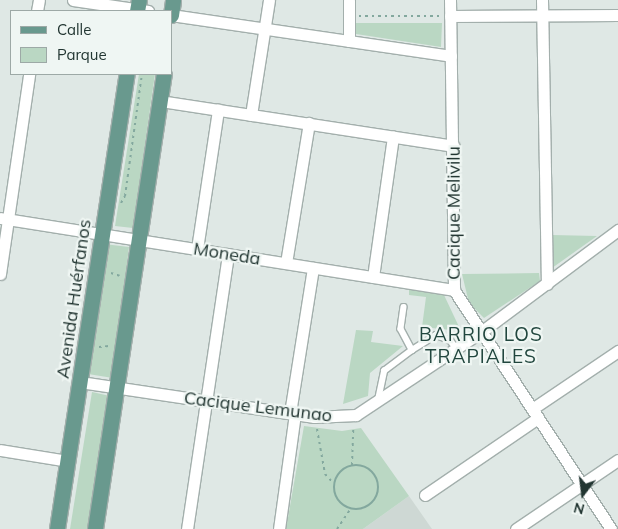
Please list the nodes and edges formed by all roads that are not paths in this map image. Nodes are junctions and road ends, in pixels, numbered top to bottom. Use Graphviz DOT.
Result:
graph roads {
  1 [pos="73,0"];
  2 [pos="269,0"];
  3 [pos="349,0"];
  4 [pos="450,0"];
  5 [pos="542,0"];
  6 [pos="140,8"];
  7 [pos="172,15"];
  8 [pos="542,15"];
  9 [pos="618,15"];
  10 [pos="450,16"];
  11 [pos="265,28"];
  12 [pos="349,41"];
  13 [pos="451,56"];
  14 [pos="29,75"];
  15 [pos="127,75"];
  16 [pos="164,75"];
  17 [pos="160,101"];
  18 [pos="218,110"];
  19 [pos="251,115"];
  20 [pos="309,123"];
  21 [pos="392,136"];
  22 [pos="454,146"];
  23 [pos="4,218"];
  24 [pos="618,230"];
  25 [pos="102,234"];
  26 [pos="139,240"];
  27 [pos="196,249"];
  28 [pos="228,254"];
  29 [pos="286,263"];
  30 [pos="313,268"];
  31 [pos="0,274"];
  32 [pos="372,277"];
  33 [pos="547,284"];
  34 [pos="454,290"];
  35 [pos="404,307"];
  36 [pos="481,332"];
  37 [pos="457,349"];
  38 [pos="412,350"];
  39 [pos="618,351"];
  40 [pos="80,382"];
  41 [pos="117,388"];
  42 [pos="206,401"];
  43 [pos="378,403"];
  44 [pos="292,414"];
  45 [pos="535,414"];
  46 [pos="0,450"];
  47 [pos="618,460"];
  48 [pos="68,461"];
  49 [pos="582,485"];
  50 [pos="425,495"];
  51 [pos="57,529"];
  52 [pos="95,529"];
  53 [pos="187,529"];
  54 [pos="279,529"];
  55 [pos="516,529"];
  56 [pos="611,529"];
  1 -- 6 [label="street"];
  2 -- 11 [label="street"];
  3 -- 12 [label="street"];
  4 -- 10 [label="street, Cacique Melivilu"];
  5 -- 8 [label="street"];
  7 -- 11 [label="street"];
  8 -- 9 [label="street"];
  8 -- 10 [label="street"];
  8 -- 33 [label="street"];
  10 -- 13 [label="street, Cacique Melivilu"];
  11 -- 12 [label="street"];
  11 -- 19 [label="street"];
  12 -- 13 [label="street"];
  13 -- 22 [label="street, Cacique Melivilu"];
  14 -- 23 [label="street"];
  15 -- 25 [label="main road, Avenida Huérfanos"];
  16 -- 17 [label="main road"];
  17 -- 18 [label="street"];
  17 -- 26 [label="main road"];
  18 -- 19 [label="street"];
  18 -- 27 [label="street"];
  19 -- 20 [label="street"];
  20 -- 21 [label="street"];
  20 -- 29 [label="street"];
  21 -- 22 [label="street"];
  21 -- 32 [label="street"];
  22 -- 34 [label="street, Cacique Melivilu"];
  23 -- 25 [label="street, Moneda"];
  23 -- 31 [label="street"];
  24 -- 33 [label="street, Cacique Lemunao"];
  25 -- 26 [label="street, Moneda"];
  25 -- 40 [label="main road, Avenida Huérfanos"];
  26 -- 27 [label="street, Moneda"];
  26 -- 41 [label="main road"];
  27 -- 28 [label="street, Moneda"];
  28 -- 29 [label="street, Moneda"];
  28 -- 42 [label="street"];
  29 -- 30 [label="street, Moneda"];
  30 -- 32 [label="street, Moneda"];
  30 -- 44 [label="street"];
  32 -- 34 [label="street, Moneda"];
  33 -- 36 [label="street, Cacique Lemunao"];
  34 -- 36 [label="street, Cacique Melivilu"];
  35 -- 38 [label="lane"];
  36 -- 37 [label="street, Cacique Lemunao"];
  36 -- 45 [label="street, Cacique Melivilu"];
  37 -- 38 [label="lane"];
  37 -- 43 [label="street, Cacique Lemunao"];
  38 -- 43 [label="lane"];
  39 -- 45 [label="street"];
  40 -- 41 [label="street, Cacique Lemunao"];
  40 -- 48 [label="main road, Avenida Huérfanos"];
  41 -- 42 [label="street, Cacique Lemunao"];
  41 -- 52 [label="main road"];
  42 -- 44 [label="street, Cacique Lemunao"];
  42 -- 53 [label="street"];
  43 -- 44 [label="street, Cacique Lemunao"];
  44 -- 54 [label="street"];
  45 -- 49 [label="street, Cacique Melivilu"];
  45 -- 50 [label="street"];
  46 -- 48 [label="street"];
  47 -- 49 [label="street"];
  48 -- 51 [label="main road, Avenida Huérfanos"];
  49 -- 55 [label="street"];
  49 -- 56 [label="street, Cacique Melivilu"];
}
